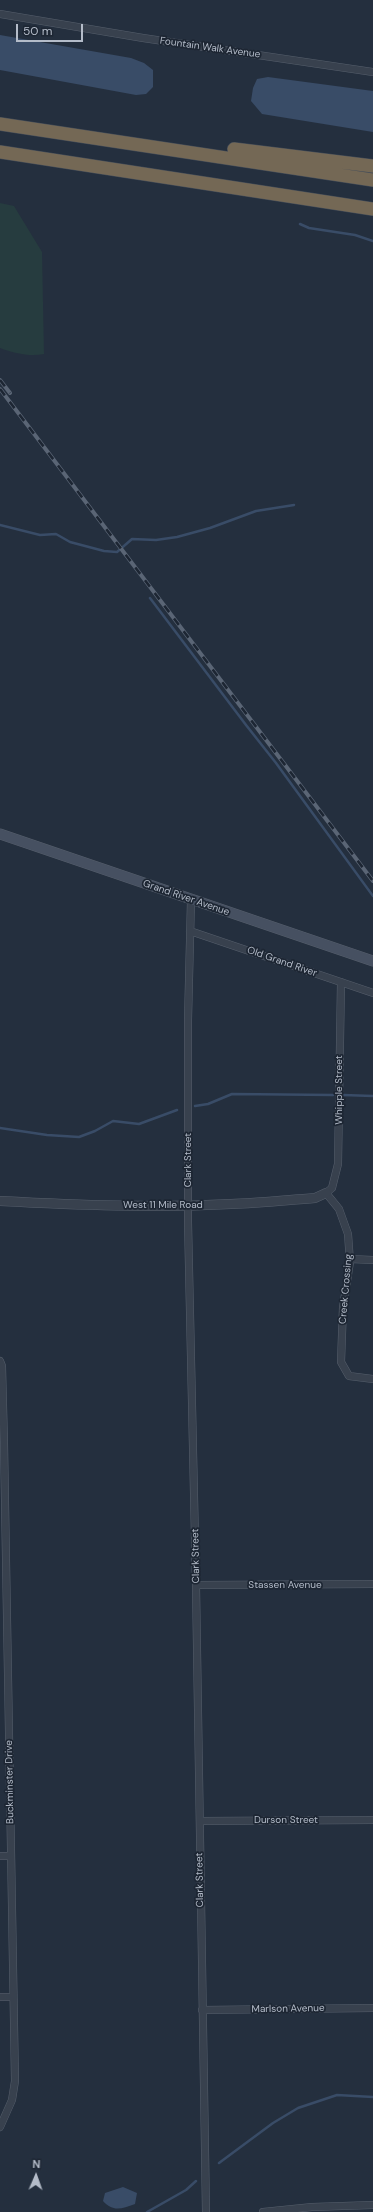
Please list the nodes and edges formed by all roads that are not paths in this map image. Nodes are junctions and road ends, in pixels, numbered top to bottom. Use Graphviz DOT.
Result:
graph roads {
  1 [pos="0,14"];
  2 [pos="373,72"];
  3 [pos="0,124"];
  4 [pos="188,151"];
  5 [pos="0,152"];
  6 [pos="373,166"];
  7 [pos="373,180"];
  8 [pos="372,209"];
  9 [pos="0,834"];
  10 [pos="191,900"];
  11 [pos="190,931"];
  12 [pos="373,961"];
  13 [pos="341,982"];
  14 [pos="373,993"];
  15 [pos="326,1193"];
  16 [pos="0,1201"];
  17 [pos="189,1205"];
  18 [pos="350,1259"];
  19 [pos="373,1260"];
  20 [pos="0,1361"];
  21 [pos="373,1380"];
  22 [pos="2,1443"];
  23 [pos="373,1584"];
  24 [pos="196,1585"];
  25 [pos="373,1820"];
  26 [pos="200,1821"];
  27 [pos="0,1856"];
  28 [pos="11,1856"];
  29 [pos="14,1997"];
  30 [pos="0,1998"];
  31 [pos="373,2008"];
  32 [pos="202,2010"];
  33 [pos="0,2128"];
  34 [pos="373,2205"];
  35 [pos="206,2212"];
  36 [pos="262,2212"];
  1 -- 2 [label="street, Fountain Walk Avenue"];
  3 -- 4 [label="highway"];
  4 -- 6 [label="highway"];
  4 -- 7 [label="highway"];
  5 -- 8 [label="highway"];
  9 -- 10 [label="main road, Grand River Avenue"];
  10 -- 11 [label="street, Clark Street"];
  10 -- 12 [label="main road, Grand River Avenue"];
  11 -- 13 [label="street, Old Grand River"];
  11 -- 17 [label="street, Clark Street"];
  13 -- 14 [label="street, Old Grand River"];
  13 -- 15 [label="street, Whipple Street"];
  15 -- 17 [label="street, West 11 Mile Road"];
  15 -- 18 [label="street, Creek Crossing"];
  16 -- 17 [label="street, West 11 Mile Road"];
  17 -- 24 [label="street, Clark Street"];
  18 -- 19 [label="street"];
  18 -- 21 [label="street, Creek Crossing"];
  20 -- 22 [label="street, Buckminster Drive"];
  22 -- 28 [label="street, Buckminster Drive"];
  23 -- 24 [label="street, Stassen Avenue"];
  24 -- 26 [label="street, Clark Street"];
  25 -- 26 [label="street, Durson Street"];
  26 -- 32 [label="street, Clark Street"];
  27 -- 28 [label="street"];
  28 -- 29 [label="street, Buckminster Drive"];
  29 -- 30 [label="street"];
  29 -- 33 [label="street, Buckminster Drive"];
  31 -- 32 [label="street, Marlson Avenue"];
  32 -- 35 [label="street, Clark Street"];
  34 -- 36 [label="street"];
}
